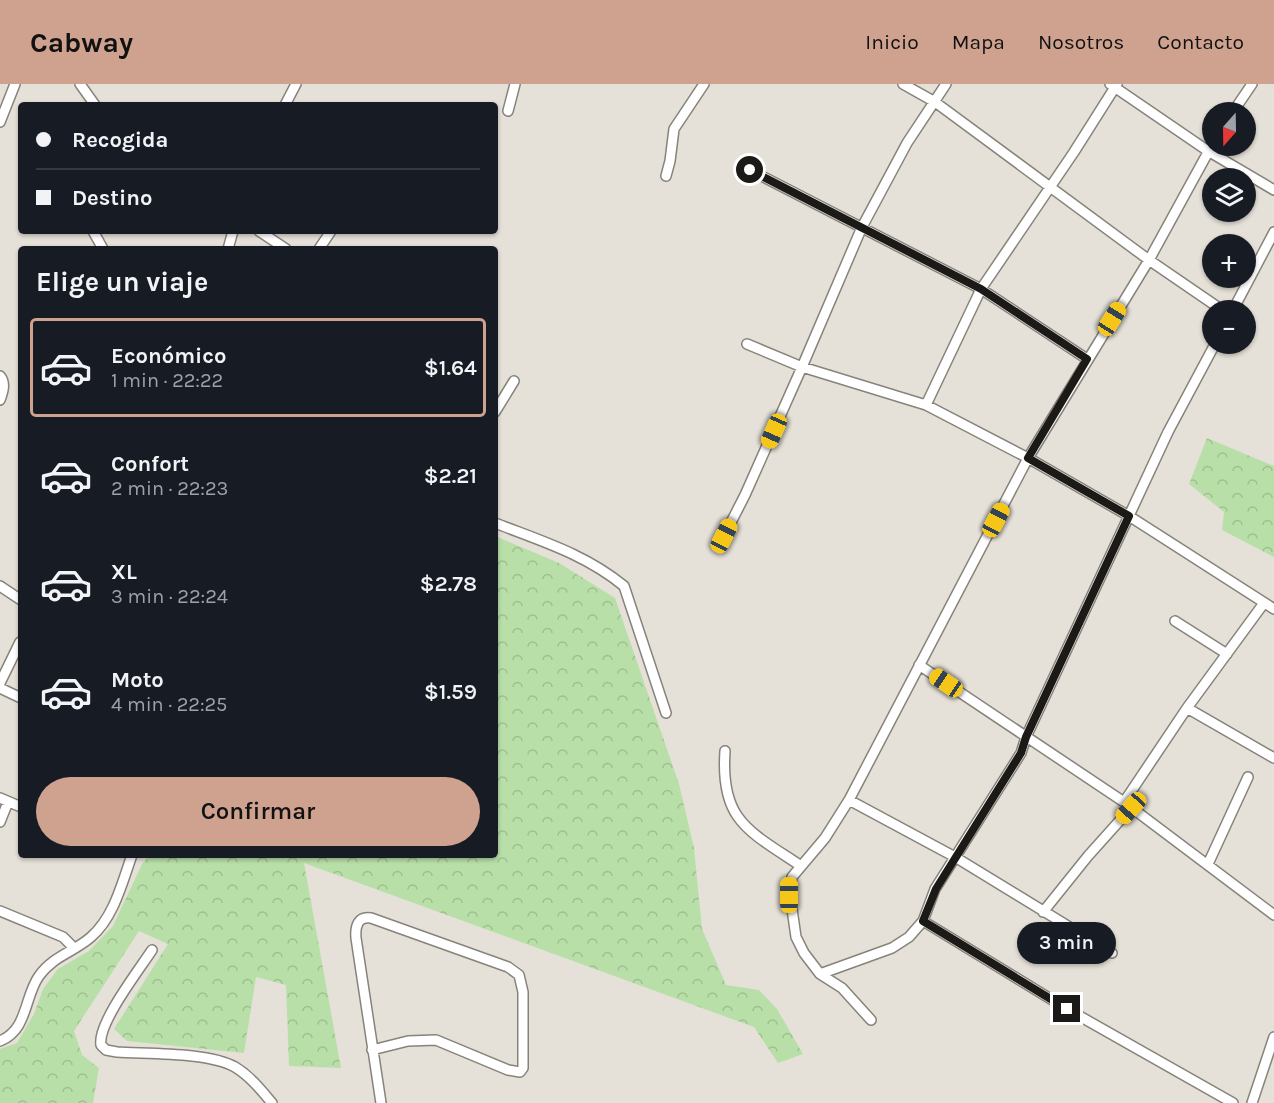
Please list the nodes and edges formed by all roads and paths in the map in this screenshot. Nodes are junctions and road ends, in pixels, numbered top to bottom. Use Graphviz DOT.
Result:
graph roads {
  1 [pos="15,84"];
  2 [pos="80,84"];
  3 [pos="515,84"];
  4 [pos="704,84"];
  5 [pos="903,84"];
  6 [pos="946,84"];
  7 [pos="1252,84"];
  8 [pos="293,85"];
  9 [pos="1114,85"];
  10 [pos="92,102"];
  11 [pos="286,102"];
  12 [pos="935,102"];
  13 [pos="1240,102"];
  14 [pos="508,111"];
  15 [pos="0,122"];
  16 [pos="1202,143"];
  17 [pos="1206,156"];
  18 [pos="1222,156"];
  19 [pos="750,170"];
  20 [pos="666,176"];
  21 [pos="1050,187"];
  22 [pos="1274,190"];
  23 [pos="862,227"];
  24 [pos="1274,232"];
  25 [pos="264,234"];
  26 [pos="282,246"];
  27 [pos="1149,260"];
  28 [pos="981,289"];
  29 [pos="1207,300"];
  30 [pos="1238,300"];
  31 [pos="747,344"];
  32 [pos="1210,354"];
  33 [pos="1087,359"];
  34 [pos="802,367"];
  35 [pos="0,376"];
  36 [pos="514,381"];
  37 [pos="0,400"];
  38 [pos="926,405"];
  39 [pos="498,407"];
  40 [pos="1028,458"];
  41 [pos="1129,516"];
  42 [pos="498,524"];
  43 [pos="724,536"];
  44 [pos="0,586"];
  45 [pos="18,598"];
  46 [pos="1264,603"];
  47 [pos="1274,609"];
  48 [pos="1175,621"];
  49 [pos="18,646"];
  50 [pos="1227,654"];
  51 [pos="920,665"];
  52 [pos="0,685"];
  53 [pos="18,696"];
  54 [pos="1187,708"];
  55 [pos="666,713"];
  56 [pos="1026,737"];
  57 [pos="725,751"];
  58 [pos="1274,758"];
  59 [pos="1248,777"];
  60 [pos="4,800"];
  61 [pos="849,800"];
  62 [pos="1128,805"];
  63 [pos="18,806"];
  64 [pos="0,822"];
  65 [pos="955,857"];
  66 [pos="130,858"];
  67 [pos="1208,864"];
  68 [pos="801,866"];
  69 [pos="0,911"];
  70 [pos="1043,912"];
  71 [pos="1274,915"];
  72 [pos="923,921"];
  73 [pos="73,947"];
  74 [pos="152,950"];
  75 [pos="1112,953"];
  76 [pos="820,974"];
  77 [pos="871,1020"];
  78 [pos="1274,1037"];
  79 [pos="0,1041"];
  80 [pos="372,1050"];
  81 [pos="272,1103"];
  82 [pos="381,1103"];
  83 [pos="1233,1103"];
  84 [pos="1252,1103"];
  1 -- 15 [label="street"];
  2 -- 10 [label="street"];
  3 -- 14 [label="street"];
  4 -- 20 [label="street"];
  5 -- 12 [label="street"];
  6 -- 12 [label="street"];
  7 -- 13 [label="street"];
  8 -- 11 [label="street"];
  9 -- 16 [label="street"];
  9 -- 21 [label="street"];
  12 -- 21 [label="street"];
  12 -- 23 [label="street"];
  17 -- 27 [label="street"];
  18 -- 22 [label="street"];
  19 -- 23 [label="street"];
  21 -- 27 [label="street"];
  21 -- 28 [label="street"];
  23 -- 28 [label="street"];
  23 -- 34 [label="street"];
  24 -- 30 [label="street"];
  25 -- 26 [label="street"];
  27 -- 29 [label="street"];
  27 -- 33 [label="street"];
  28 -- 33 [label="street"];
  28 -- 38 [label="street"];
  31 -- 34 [label="street"];
  32 -- 41 [label="street"];
  33 -- 40 [label="street"];
  34 -- 38 [label="street"];
  34 -- 43 [label="street"];
  35 -- 37 [label="street"];
  36 -- 39 [label="street"];
  38 -- 40 [label="street"];
  40 -- 41 [label="street"];
  40 -- 51 [label="street"];
  41 -- 46 [label="street"];
  41 -- 56 [label="street"];
  42 -- 55 [label="street"];
  44 -- 45 [label="street"];
  46 -- 47 [label="street"];
  46 -- 50 [label="street"];
  48 -- 50 [label="street"];
  49 -- 52 [label="street"];
  50 -- 54 [label="street"];
  51 -- 56 [label="street"];
  51 -- 61 [label="street"];
  52 -- 53 [label="street"];
  54 -- 58 [label="street"];
  54 -- 62 [label="street"];
  56 -- 62 [label="street"];
  56 -- 65 [label="street"];
  57 -- 68 [label="street"];
  59 -- 67 [label="street"];
  60 -- 63 [label="street"];
  60 -- 64 [label="street"];
  61 -- 65 [label="street"];
  61 -- 68 [label="street"];
  62 -- 67 [label="street"];
  62 -- 70 [label="street"];
  65 -- 70 [label="street"];
  65 -- 72 [label="street"];
  66 -- 73 [label="street"];
  67 -- 71 [label="street"];
  68 -- 76 [label="street"];
  69 -- 73 [label="street"];
  70 -- 75 [label="street"];
  72 -- 76 [label="street"];
  72 -- 83 [label="street"];
  73 -- 79 [label="street"];
  74 -- 81 [label="street"];
  76 -- 77 [label="street"];
  78 -- 84 [label="street"];
  80 -- 80 [label="street"];
  80 -- 82 [label="street"];
}
